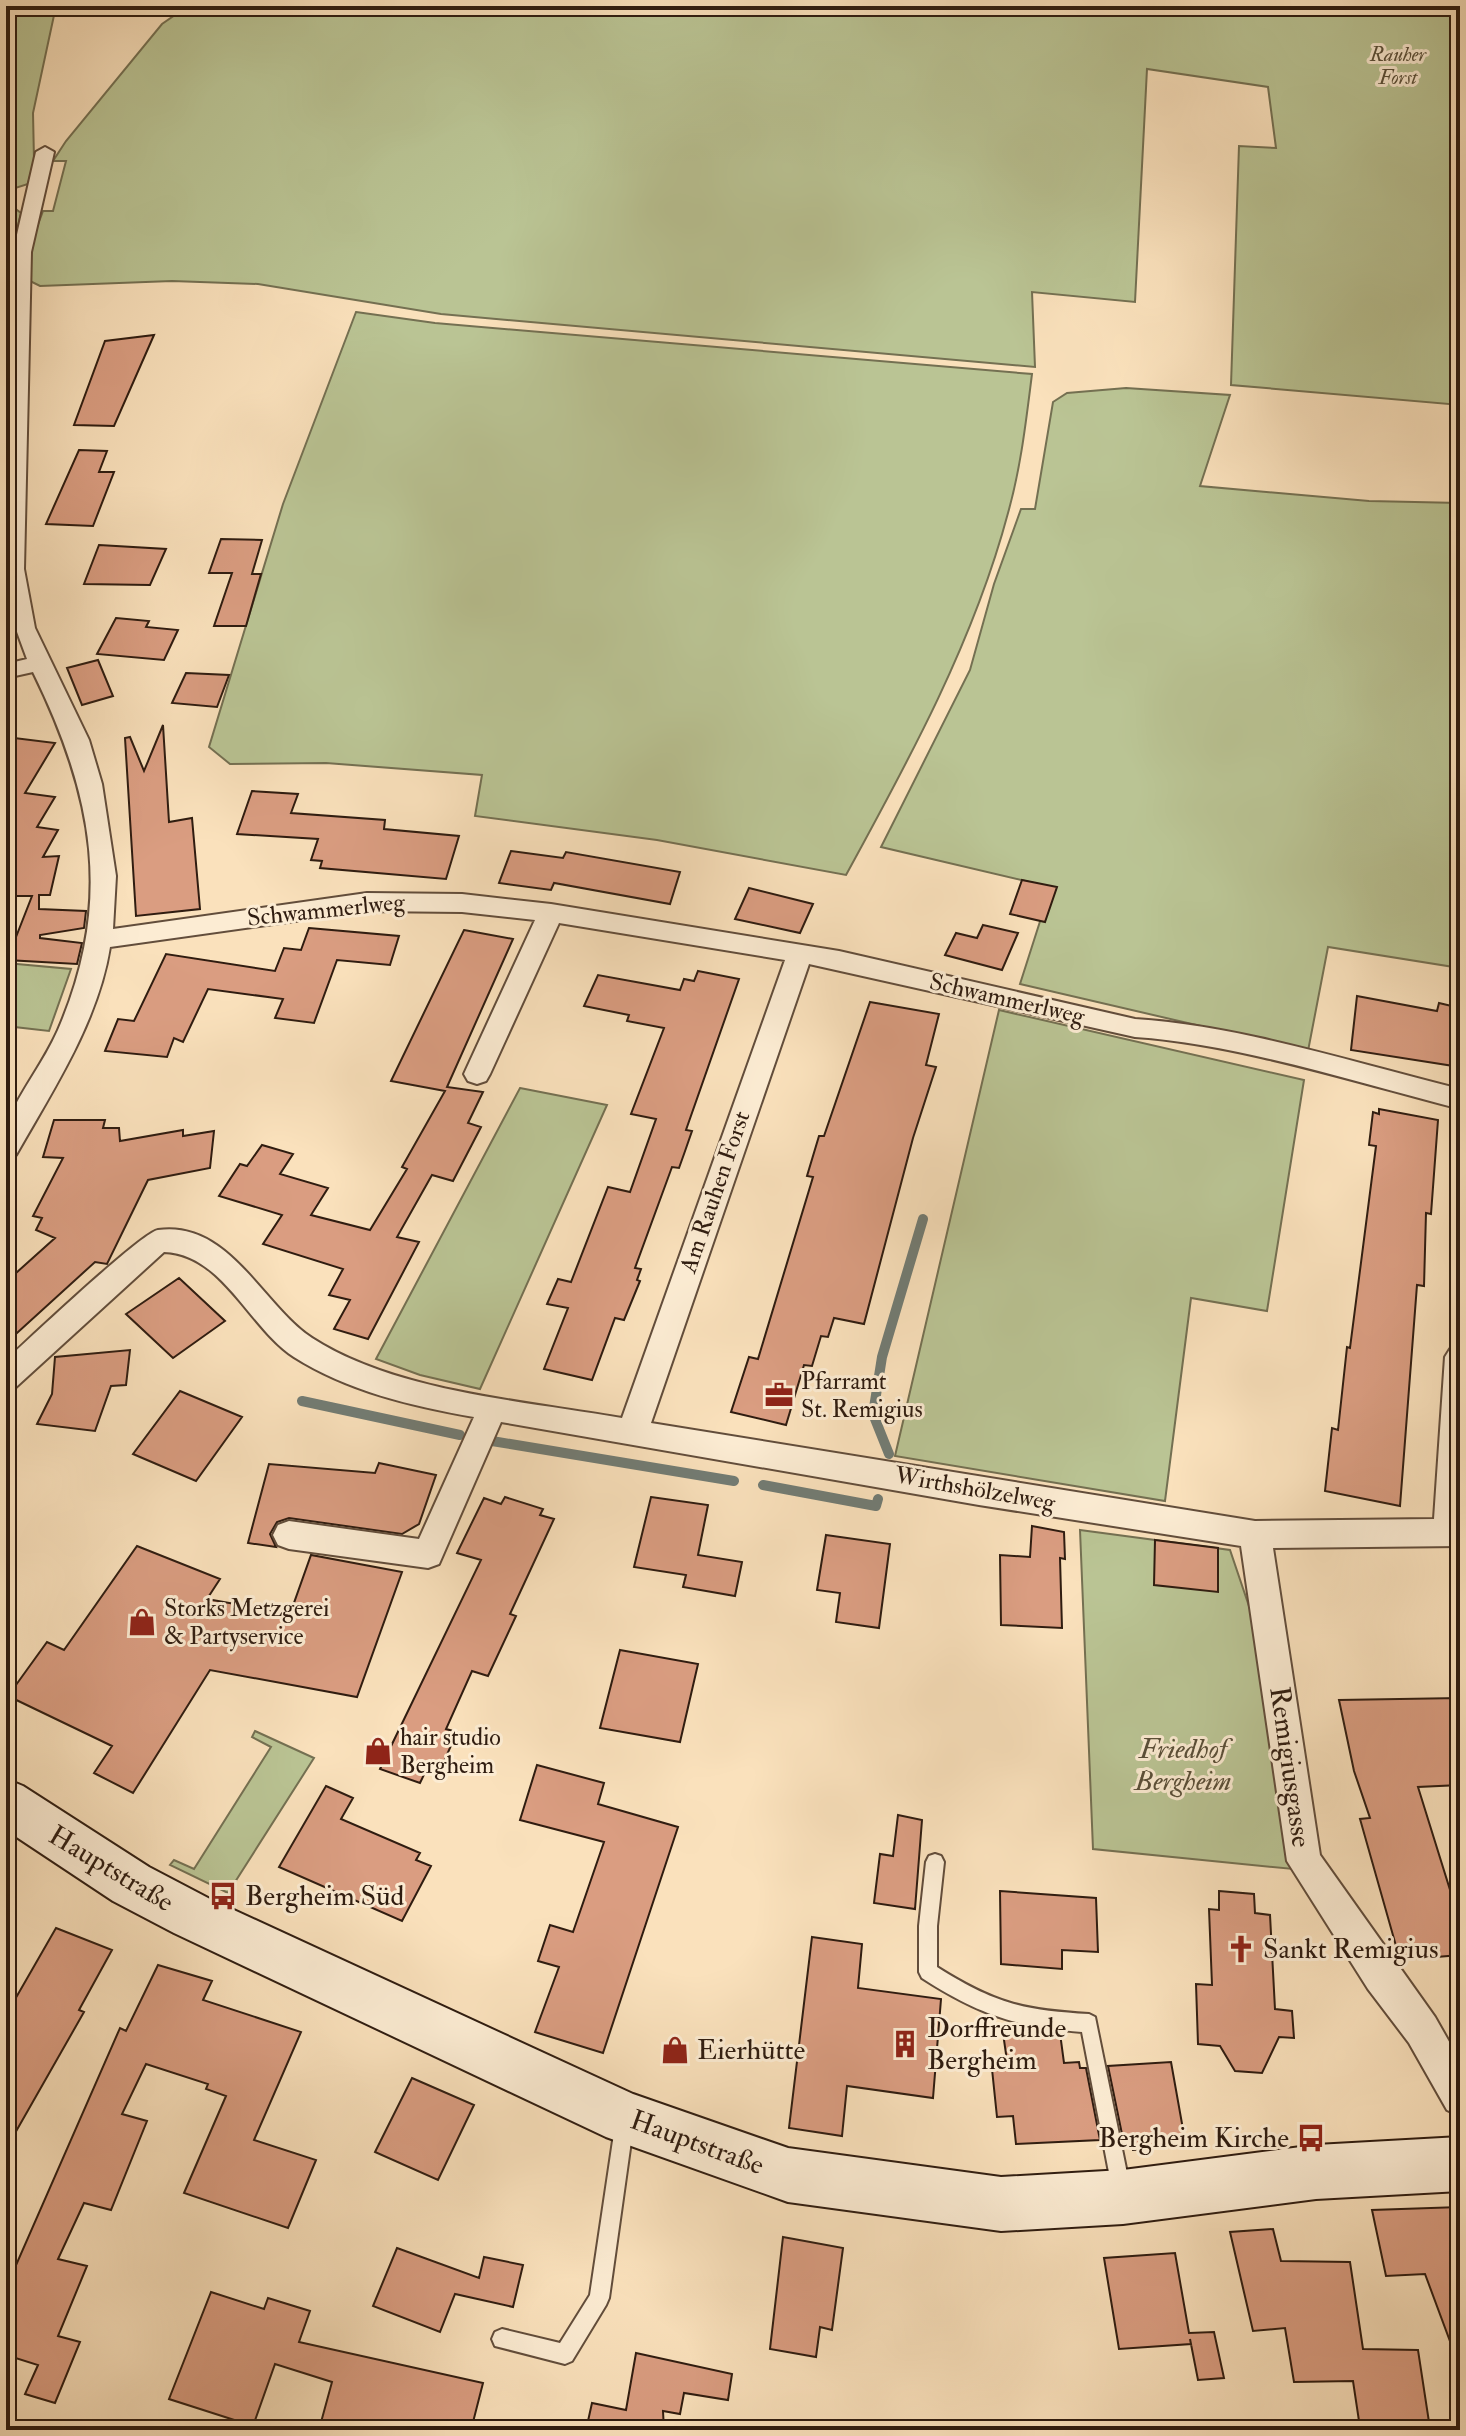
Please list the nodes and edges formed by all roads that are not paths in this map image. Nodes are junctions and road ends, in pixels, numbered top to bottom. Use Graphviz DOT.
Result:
graph roads {
  1 [pos="45,152"];
  2 [pos="10,568"];
  3 [pos="40,663"];
  4 [pos="6,671"];
  5 [pos="551,913"];
  6 [pos="102,939"];
  7 [pos="799,955"];
  8 [pos="477,1074"];
  9 [pos="1460,1099"];
  10 [pos="6,1148"];
  11 [pos="1460,1357"];
  12 [pos="6,1378"];
  13 [pos="493,1407"];
  14 [pos="633,1430"];
  15 [pos="1455,1532"];
  16 [pos="289,1535"];
  17 [pos="1255,1535"];
  18 [pos="6,1802"];
  19 [pos="935,1862"];
  20 [pos="1460,2097"];
  21 [pos="625,2118"];
  22 [pos="1460,2164"];
  23 [pos="1123,2197"];
  24 [pos="502,2339"];
  1 -- 2 [label="street"];
  2 -- 3 [label="street"];
  3 -- 4 [label="street"];
  3 -- 6 [label="street"];
  5 -- 6 [label="street, Schwammerlweg"];
  5 -- 7 [label="street, Schwammerlweg"];
  5 -- 8 [label="street"];
  6 -- 10 [label="street"];
  7 -- 9 [label="street, Schwammerlweg"];
  7 -- 14 [label="street, Am Rauhen Forst"];
  11 -- 15 [label="street"];
  12 -- 13 [label="street, Wirthshölzelweg"];
  13 -- 14 [label="street, Wirthshölzelweg"];
  13 -- 16 [label="street"];
  14 -- 17 [label="street, Wirthshölzelweg"];
  15 -- 17 [label="street, Wirthshölzelweg"];
  17 -- 20 [label="street, Remigiusgasse"];
  18 -- 21 [label="street, Hauptstraße"];
  19 -- 23 [label="lane"];
  21 -- 23 [label="street, Hauptstraße"];
  21 -- 24 [label="lane"];
  22 -- 23 [label="street, Hauptstraße"];
}
